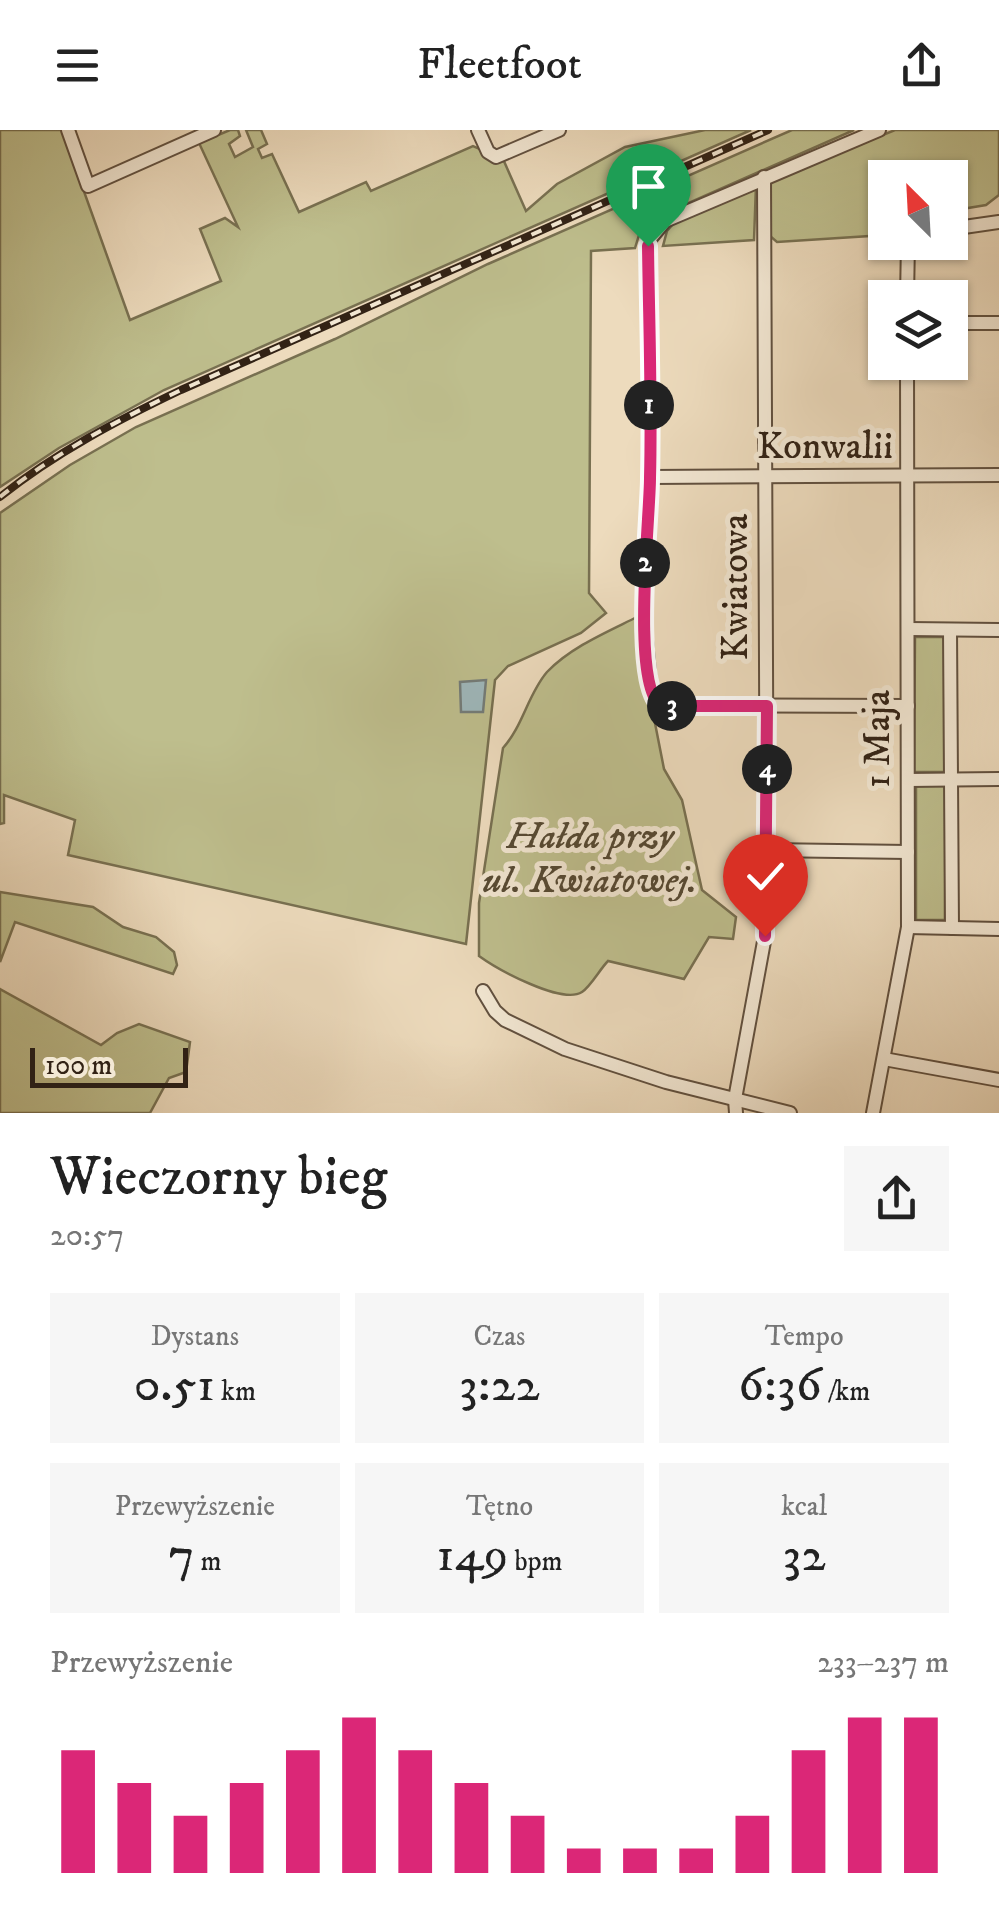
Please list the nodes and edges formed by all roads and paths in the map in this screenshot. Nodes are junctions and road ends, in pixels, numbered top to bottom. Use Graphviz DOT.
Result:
graph roads {
  1 [pos="68,130"];
  2 [pos="214,130"];
  3 [pos="478,130"];
  4 [pos="559,130"];
  5 [pos="879,130"];
  6 [pos="764,177"];
  7 [pos="999,222"];
  8 [pos="968,226"];
  9 [pos="968,323"];
  10 [pos="999,323"];
  11 [pos="907,380"];
  12 [pos="999,475"];
  13 [pos="908,476"];
  14 [pos="766,477"];
  15 [pos="650,478"];
  16 [pos="908,630"];
  17 [pos="950,630"];
  18 [pos="999,630"];
  19 [pos="767,706"];
  20 [pos="908,706"];
  21 [pos="999,779"];
  22 [pos="908,780"];
  23 [pos="950,780"];
  24 [pos="768,850"];
  25 [pos="908,852"];
  26 [pos="908,927"];
  27 [pos="952,928"];
  28 [pos="999,929"];
  29 [pos="484,991"];
  30 [pos="884,1059"];
  31 [pos="999,1080"];
  32 [pos="736,1106"];
  33 [pos="790,1113"];
  34 [pos="873,1113"];
  1 -- 2 [label="street"];
  3 -- 4 [label="street"];
  5 -- 6 [label="street"];
  6 -- 14 [label="street, Kwiatowa"];
  6 -- 15 [label="street"];
  7 -- 8 [label="street"];
  9 -- 10 [label="street"];
  11 -- 13 [label="street, 1 Maja"];
  12 -- 13 [label="street, Konwalii"];
  13 -- 14 [label="street, Konwalii"];
  13 -- 16 [label="street, 1 Maja"];
  14 -- 15 [label="street, Konwalii"];
  14 -- 19 [label="street, Kwiatowa"];
  15 -- 19 [label="street"];
  16 -- 17 [label="street"];
  16 -- 20 [label="street, 1 Maja"];
  17 -- 18 [label="street"];
  17 -- 23 [label="street"];
  19 -- 20 [label="street"];
  19 -- 24 [label="street, Kwiatowa"];
  20 -- 22 [label="street, 1 Maja"];
  21 -- 23 [label="street"];
  22 -- 23 [label="street"];
  22 -- 25 [label="street, 1 Maja"];
  23 -- 27 [label="street"];
  24 -- 25 [label="street"];
  24 -- 32 [label="street, Kwiatowa"];
  25 -- 26 [label="street, 1 Maja"];
  26 -- 27 [label="street"];
  26 -- 30 [label="street, 1 Maja"];
  27 -- 28 [label="street"];
  29 -- 32 [label="street"];
  30 -- 31 [label="street"];
  30 -- 34 [label="street, 1 Maja"];
  32 -- 33 [label="street"];
}
